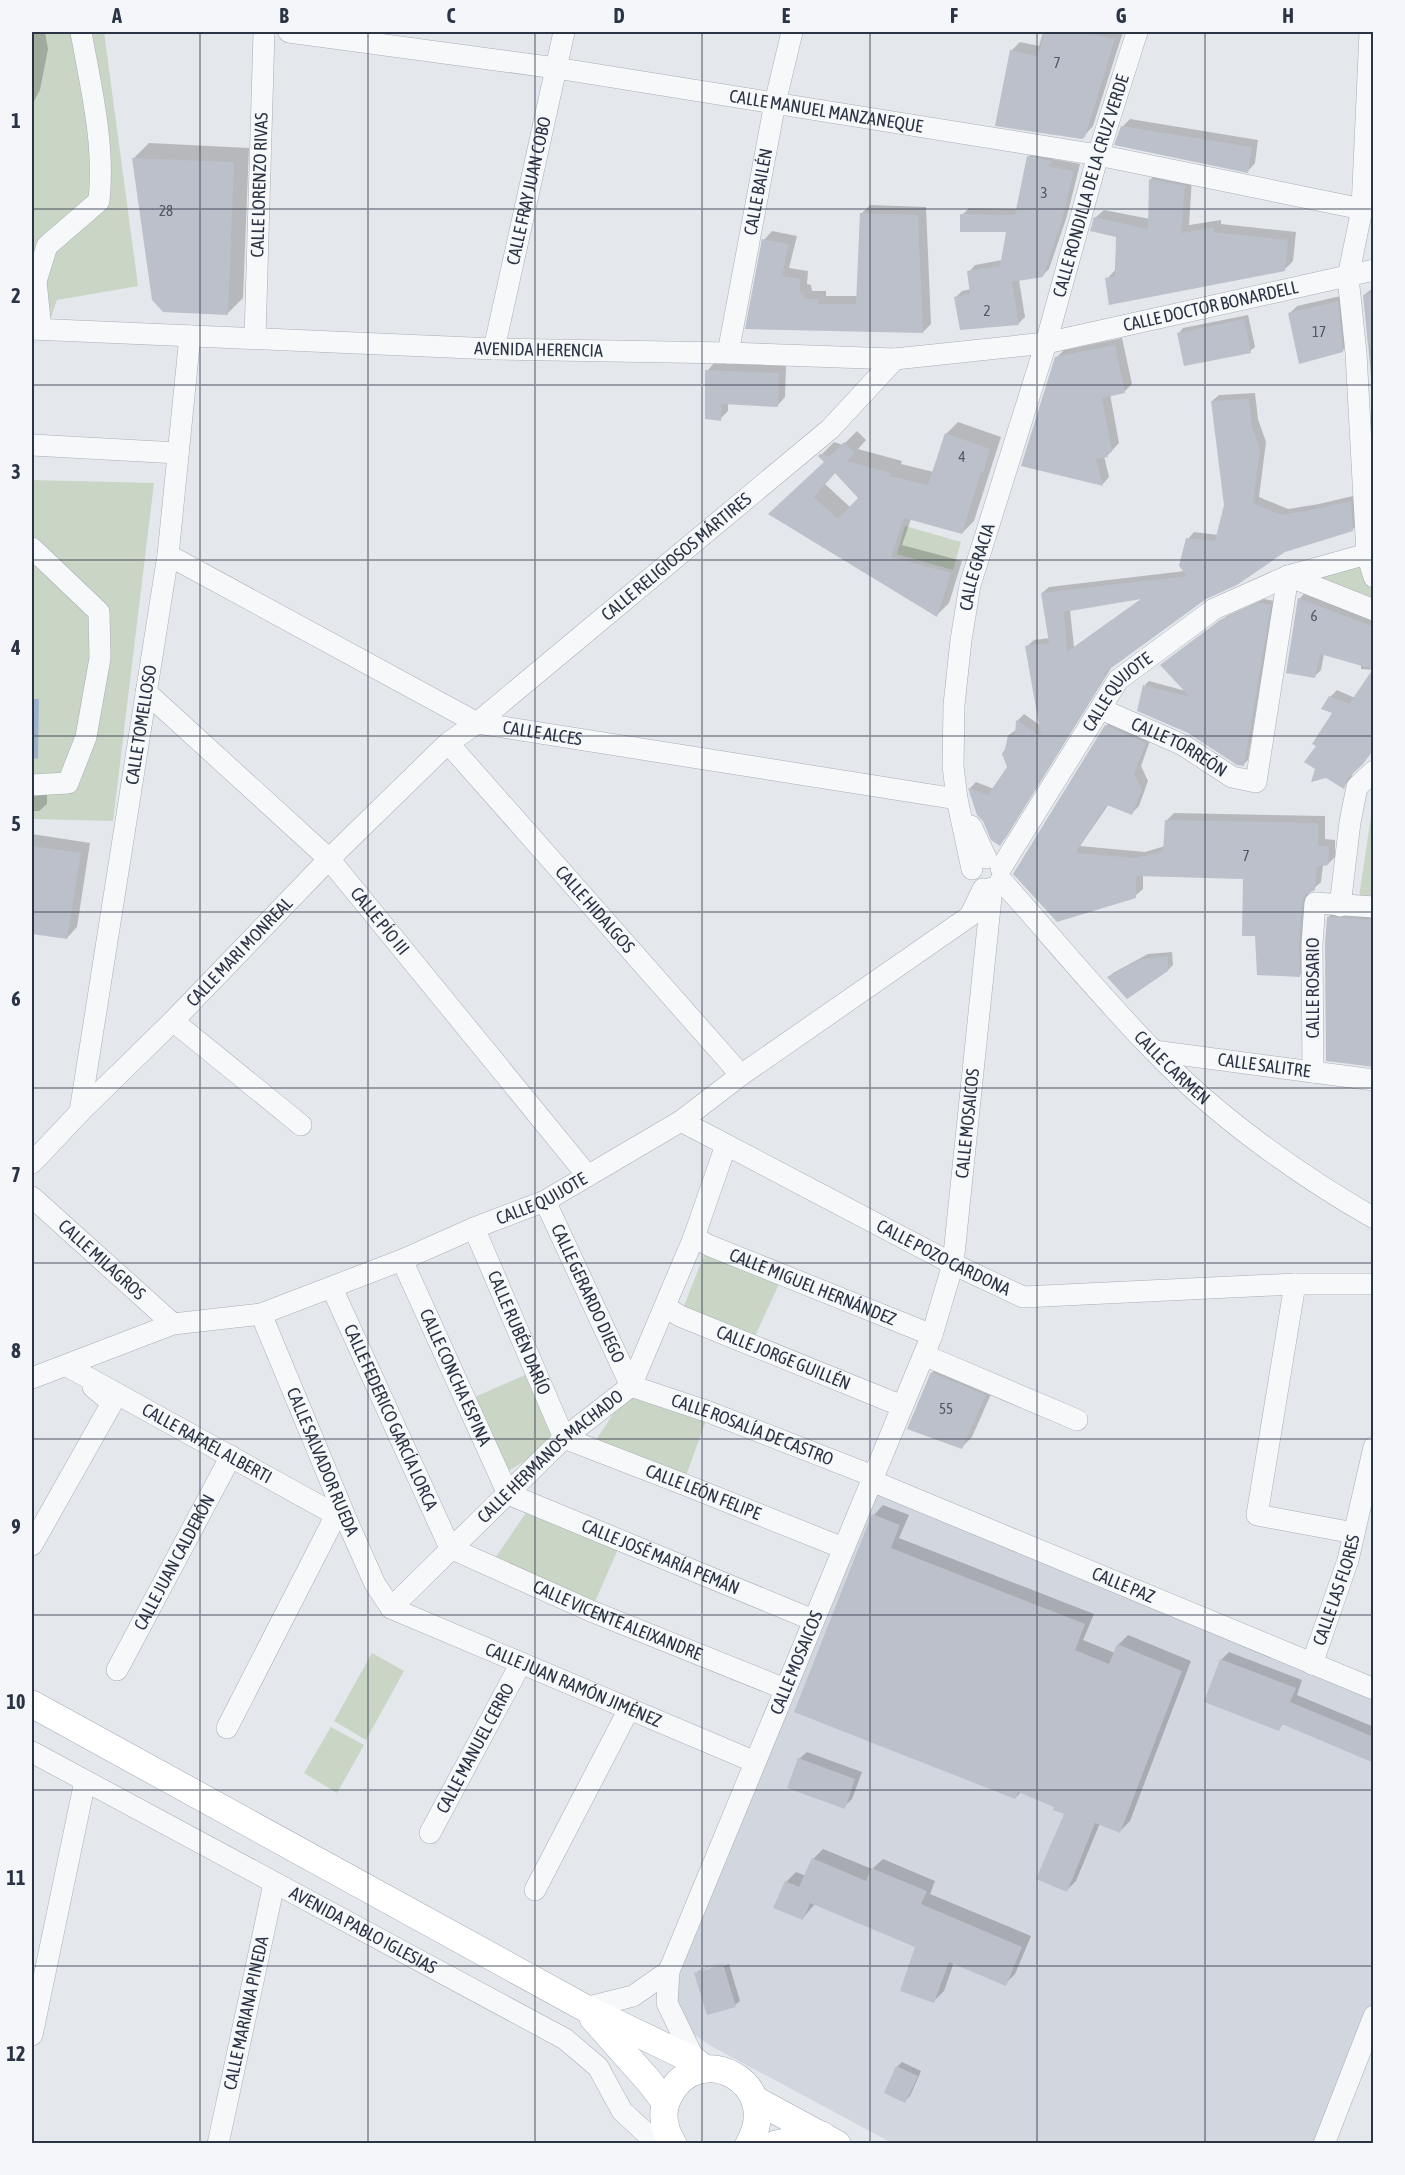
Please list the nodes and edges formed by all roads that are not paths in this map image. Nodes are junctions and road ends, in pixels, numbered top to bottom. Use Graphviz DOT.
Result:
graph roads {
  1 [pos="81,32"];
  2 [pos="264,32"];
  3 [pos="289,32"];
  4 [pos="564,32"];
  5 [pos="792,32"];
  6 [pos="1137,32"];
  7 [pos="1370,32"];
  8 [pos="556,68"];
  9 [pos="775,103"];
  10 [pos="1098,155"];
  11 [pos="1362,209"];
  12 [pos="1374,270"];
  13 [pos="1348,277"];
  14 [pos="36,329"];
  15 [pos="190,336"];
  16 [pos="255,338"];
  17 [pos="1046,343"];
  18 [pos="494,349"];
  19 [pos="728,353"];
  20 [pos="895,359"];
  21 [pos="32,445"];
  22 [pos="178,453"];
  23 [pos="1368,489"];
  24 [pos="32,548"];
  25 [pos="1367,554"];
  26 [pos="168,555"];
  27 [pos="1288,576"];
  28 [pos="1374,577"];
  29 [pos="1374,610"];
  30 [pos="146,692"];
  31 [pos="1101,709"];
  32 [pos="477,723"];
  33 [pos="448,743"];
  34 [pos="1374,771"];
  35 [pos="32,785"];
  36 [pos="957,799"];
  37 [pos="330,859"];
  38 [pos="989,875"];
  39 [pos="1340,906"];
  40 [pos="1374,907"];
  41 [pos="173,1021"];
  42 [pos="1154,1051"];
  43 [pos="1313,1072"];
  44 [pos="741,1075"];
  45 [pos="1374,1080"];
  46 [pos="80,1112"];
  47 [pos="681,1121"];
  48 [pos="301,1125"];
  49 [pos="726,1145"];
  50 [pos="32,1163"];
  51 [pos="587,1175"];
  52 [pos="32,1197"];
  53 [pos="545,1201"];
  54 [pos="1374,1218"];
  55 [pos="474,1228"];
  56 [pos="694,1238"];
  57 [pos="402,1260"];
  58 [pos="953,1264"];
  59 [pos="1295,1284"];
  60 [pos="1374,1284"];
  61 [pos="332,1288"];
  62 [pos="665,1307"];
  63 [pos="261,1314"];
  64 [pos="173,1324"];
  65 [pos="928,1345"];
  66 [pos="67,1366"];
  67 [pos="32,1378"];
  68 [pos="631,1386"];
  69 [pos="902,1406"];
  70 [pos="1077,1420"];
  71 [pos="564,1438"];
  72 [pos="1374,1447"];
  73 [pos="231,1456"];
  74 [pos="873,1479"];
  75 [pos="508,1494"];
  76 [pos="341,1518"];
  77 [pos="1354,1533"];
  78 [pos="32,1545"];
  79 [pos="450,1548"];
  80 [pos="843,1548"];
  81 [pos="391,1608"];
  82 [pos="813,1620"];
  83 [pos="521,1664"];
  84 [pos="1312,1664"];
  85 [pos="117,1670"];
  86 [pos="785,1689"];
  87 [pos="1374,1689"];
  88 [pos="32,1704"];
  89 [pos="629,1709"];
  90 [pos="227,1728"];
  91 [pos="32,1752"];
  92 [pos="755,1762"];
  93 [pos="86,1781"];
  94 [pos="430,1833"];
  95 [pos="274,1884"];
  96 [pos="535,1890"];
  97 [pos="669,1971"];
  98 [pos="585,2008"];
  99 [pos="1374,2016"];
  100 [pos="32,2035"];
  101 [pos="700,2065"];
  102 [pos="756,2100"];
  103 [pos="665,2102"];
  104 [pos="829,2139"];
  105 [pos="218,2144"];
  106 [pos="666,2144"];
  107 [pos="673,2144"];
  108 [pos="749,2144"];
  109 [pos="776,2144"];
  110 [pos="1324,2144"];
  1 -- 14 [label="street"];
  2 -- 16 [label="street, CALLE LORENZO RIVAS"];
  3 -- 8 [label="street, CALLE MANUEL MANZANEQUE"];
  4 -- 8 [label="street, CALLE FRAY JUAN COBO"];
  5 -- 9 [label="street, CALLE BAILÉN"];
  6 -- 10 [label="street, CALLE RONDILLA DE LA CRUZ VERDE"];
  7 -- 11 [label="street"];
  8 -- 9 [label="street, CALLE MANUEL MANZANEQUE"];
  8 -- 18 [label="street, CALLE FRAY JUAN COBO"];
  9 -- 10 [label="street, CALLE MANUEL MANZANEQUE"];
  9 -- 19 [label="street, CALLE BAILÉN"];
  10 -- 11 [label="street, CALLE MANUEL MANZANEQUE"];
  10 -- 17 [label="street, CALLE RONDILLA DE LA CRUZ VERDE"];
  11 -- 13 [label="street"];
  12 -- 13 [label="street, CALLE DOCTOR BONARDELL"];
  13 -- 17 [label="street, CALLE DOCTOR BONARDELL"];
  13 -- 23 [label="street"];
  14 -- 15 [label="street, AVENIDA HERENCIA"];
  15 -- 16 [label="street, AVENIDA HERENCIA"];
  15 -- 22 [label="street, CALLE TOMELLOSO"];
  16 -- 18 [label="street, AVENIDA HERENCIA"];
  17 -- 20 [label="street, AVENIDA HERENCIA"];
  17 -- 36 [label="street, CALLE GRACIA"];
  18 -- 19 [label="street, AVENIDA HERENCIA"];
  19 -- 20 [label="street, AVENIDA HERENCIA"];
  20 -- 32 [label="street, CALLE RELIGIOSOS MÁRTIRES"];
  21 -- 22 [label="street"];
  22 -- 26 [label="street, CALLE TOMELLOSO"];
  23 -- 25 [label="street"];
  24 -- 35 [label="street"];
  25 -- 27 [label="street, CALLE QUIJOTE"];
  25 -- 28 [label="street"];
  26 -- 30 [label="street, CALLE TOMELLOSO"];
  26 -- 32 [label="street, CALLE ALCES"];
  27 -- 29 [label="street"];
  27 -- 31 [label="street, CALLE QUIJOTE"];
  27 -- 31 [label="street, CALLE TORREÓN"];
  30 -- 37 [label="street, CALLE PÍO III"];
  30 -- 46 [label="street, CALLE TOMELLOSO"];
  31 -- 38 [label="street, CALLE QUIJOTE"];
  32 -- 33 [label="street, CALLE RELIGIOSOS MÁRTIRES"];
  32 -- 36 [label="street, CALLE ALCES"];
  33 -- 37 [label="street, CALLE MARI MONREAL"];
  33 -- 44 [label="street, CALLE HIDALGOS"];
  34 -- 39 [label="street"];
  36 -- 38 [label="street, CALLE GRACIA"];
  37 -- 41 [label="street, CALLE MARI MONREAL"];
  37 -- 51 [label="street, CALLE PÍO III"];
  38 -- 42 [label="street, CALLE CARMEN"];
  38 -- 44 [label="street, CALLE QUIJOTE"];
  38 -- 58 [label="street, CALLE MOSAICOS"];
  39 -- 40 [label="street"];
  39 -- 43 [label="street, CALLE ROSARIO"];
  41 -- 46 [label="street, CALLE MARI MONREAL"];
  41 -- 48 [label="street"];
  42 -- 43 [label="street, CALLE SALITRE"];
  42 -- 54 [label="street, CALLE CARMEN"];
  43 -- 45 [label="street, CALLE SALITRE"];
  44 -- 47 [label="street, CALLE QUIJOTE"];
  46 -- 50 [label="street, CALLE MARI MONREAL"];
  47 -- 49 [label="street, CALLE POZO CARDONA"];
  47 -- 51 [label="street, CALLE QUIJOTE"];
  49 -- 56 [label="street, CALLE HERMANOS MACHADO"];
  49 -- 58 [label="street, CALLE POZO CARDONA"];
  51 -- 53 [label="street, CALLE QUIJOTE"];
  52 -- 64 [label="street, CALLE MILAGROS"];
  53 -- 55 [label="street, CALLE QUIJOTE"];
  53 -- 68 [label="street, CALLE GERARDO DIEGO"];
  55 -- 57 [label="street, CALLE QUIJOTE"];
  55 -- 71 [label="street, CALLE RUBÉN DARÍO"];
  56 -- 62 [label="street, CALLE HERMANOS MACHADO"];
  56 -- 65 [label="street, CALLE MIGUEL HERNÁNDEZ"];
  57 -- 61 [label="street, CALLE QUIJOTE"];
  57 -- 75 [label="street, CALLE CONCHA ESPINA"];
  58 -- 59 [label="street, CALLE POZO CARDONA"];
  58 -- 65 [label="street, CALLE MOSAICOS"];
  59 -- 60 [label="street, CALLE POZO CARDONA"];
  59 -- 77 [label="street"];
  61 -- 63 [label="street, CALLE QUIJOTE"];
  61 -- 79 [label="street, CALLE FEDERICO GARCÍA LORCA"];
  62 -- 68 [label="street, CALLE HERMANOS MACHADO"];
  62 -- 69 [label="street, CALLE JORGE GUILLÉN"];
  63 -- 64 [label="street, CALLE QUIJOTE"];
  63 -- 76 [label="street, CALLE SALVADOR RUEDA"];
  64 -- 66 [label="street, CALLE QUIJOTE"];
  65 -- 69 [label="street, CALLE MOSAICOS"];
  65 -- 70 [label="street"];
  66 -- 67 [label="street, CALLE QUIJOTE"];
  66 -- 73 [label="street, CALLE RAFAEL ALBERTI"];
  66 -- 78 [label="street"];
  68 -- 71 [label="street, CALLE HERMANOS MACHADO"];
  68 -- 74 [label="street, CALLE ROSALÍA DE CASTRO"];
  69 -- 74 [label="street, CALLE MOSAICOS"];
  71 -- 75 [label="street, CALLE HERMANOS MACHADO"];
  71 -- 80 [label="street, CALLE LEÓN FELIPE"];
  72 -- 77 [label="street, CALLE LAS FLORES"];
  73 -- 76 [label="street, CALLE RAFAEL ALBERTI"];
  73 -- 85 [label="street, CALLE JUAN CALDERÓN"];
  74 -- 80 [label="street, CALLE MOSAICOS"];
  74 -- 84 [label="street, CALLE PAZ"];
  75 -- 79 [label="street, CALLE HERMANOS MACHADO"];
  75 -- 82 [label="street, CALLE JOSÉ MARÍA PEMÁN"];
  76 -- 81 [label="street, CALLE SALVADOR RUEDA"];
  76 -- 90 [label="street"];
  77 -- 84 [label="street, CALLE LAS FLORES"];
  79 -- 81 [label="street, CALLE HERMANOS MACHADO"];
  79 -- 86 [label="street, CALLE VICENTE ALEIXANDRE"];
  80 -- 82 [label="street, CALLE MOSAICOS"];
  81 -- 83 [label="street, CALLE JUAN RAMÓN JIMÉNEZ"];
  82 -- 86 [label="street, CALLE MOSAICOS"];
  83 -- 89 [label="street, CALLE JUAN RAMÓN JIMÉNEZ"];
  83 -- 94 [label="street, CALLE MANUEL CERRO"];
  84 -- 87 [label="street, CALLE PAZ"];
  86 -- 92 [label="street, CALLE MOSAICOS"];
  88 -- 98 [label="main road"];
  89 -- 92 [label="street, CALLE JUAN RAMÓN JIMÉNEZ"];
  89 -- 96 [label="street"];
  91 -- 93 [label="street, AVENIDA PABLO IGLESIAS"];
  92 -- 97 [label="street, CALLE MOSAICOS"];
  93 -- 95 [label="street, AVENIDA PABLO IGLESIAS"];
  93 -- 100 [label="street"];
  95 -- 105 [label="street, CALLE MARIANA PINEDA"];
  95 -- 106 [label="street, AVENIDA PABLO IGLESIAS"];
  97 -- 98 [label="street"];
  97 -- 101 [label="street, CALLE MOSAICOS"];
  98 -- 101 [label="main road"];
  98 -- 103 [label="main road"];
  99 -- 110 [label="street"];
  101 -- 102 [label="main road"];
  101 -- 103 [label="main road"];
  102 -- 104 [label="main road"];
  102 -- 108 [label="main road"];
  103 -- 107 [label="main road"];
  104 -- 109 [label="main road"];
}
